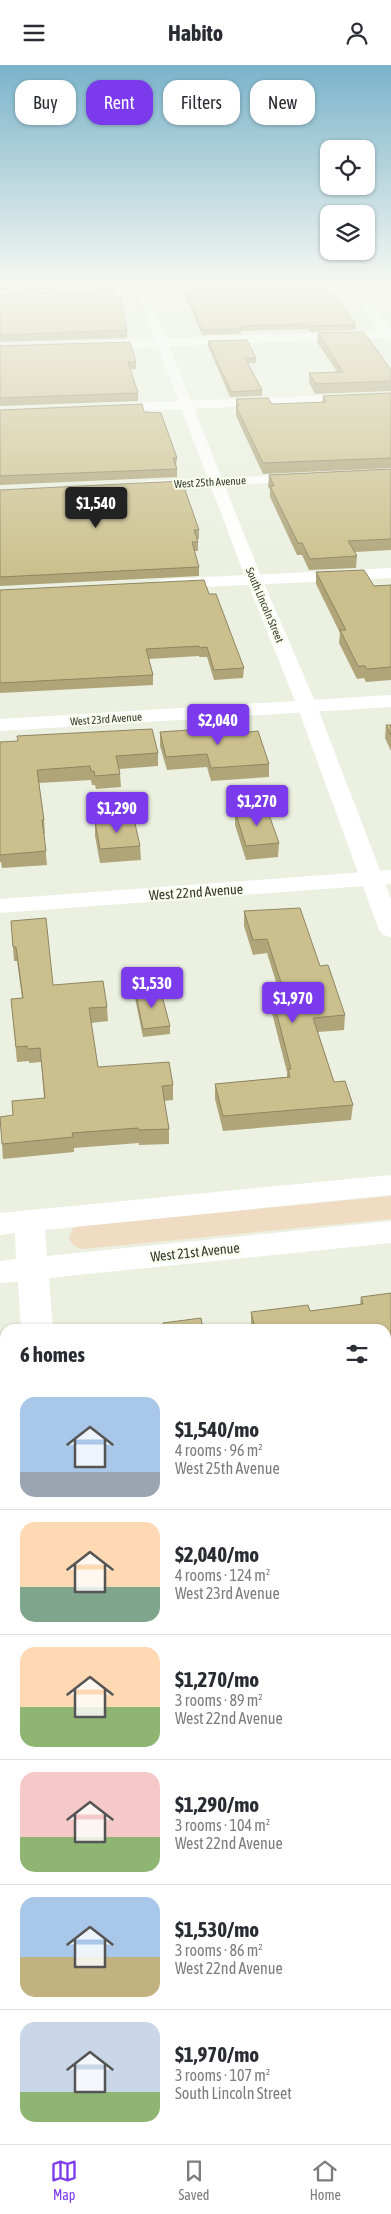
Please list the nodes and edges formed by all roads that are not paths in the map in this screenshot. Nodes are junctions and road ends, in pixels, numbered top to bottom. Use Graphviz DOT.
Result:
graph roads {
  1 [pos="176,378"];
  2 [pos="391,397"];
  3 [pos="187,405"];
  4 [pos="89,409"];
  5 [pos="322,477"];
  6 [pos="216,482"];
  7 [pos="127,486"];
  8 [pos="391,573"];
  9 [pos="254,579"];
  10 [pos="153,584"];
  11 [pos="391,701"];
  12 [pos="308,706"];
  13 [pos="0,725"];
  14 [pos="381,878"];
  15 [pos="0,906"];
  16 [pos="391,930"];
  17 [pos="391,1185"];
  18 [pos="14,1223"];
  19 [pos="391,1232"];
  20 [pos="32,1268"];
  21 [pos="0,1272"];
  22 [pos="37,1324"];
  1 -- 3 [label="street, South Lincoln Street"];
  2 -- 3 [label="street"];
  3 -- 4 [label="street"];
  3 -- 6 [label="street, South Lincoln Street"];
  5 -- 6 [label="street, West 25th Avenue"];
  6 -- 7 [label="street, West 25th Avenue"];
  6 -- 9 [label="street, South Lincoln Street"];
  8 -- 9 [label="street"];
  9 -- 10 [label="street"];
  9 -- 12 [label="street, South Lincoln Street"];
  11 -- 12 [label="street, West 23rd Avenue"];
  12 -- 13 [label="street, West 23rd Avenue"];
  12 -- 14 [label="street, South Lincoln Street"];
  14 -- 15 [label="street, West 22nd Avenue"];
  14 -- 16 [label="street, South Lincoln Street"];
  17 -- 18 [label="street"];
  18 -- 20 [label="street"];
  19 -- 20 [label="street, West 21st Avenue"];
  20 -- 21 [label="street, West 21st Avenue"];
  20 -- 22 [label="street"];
}
